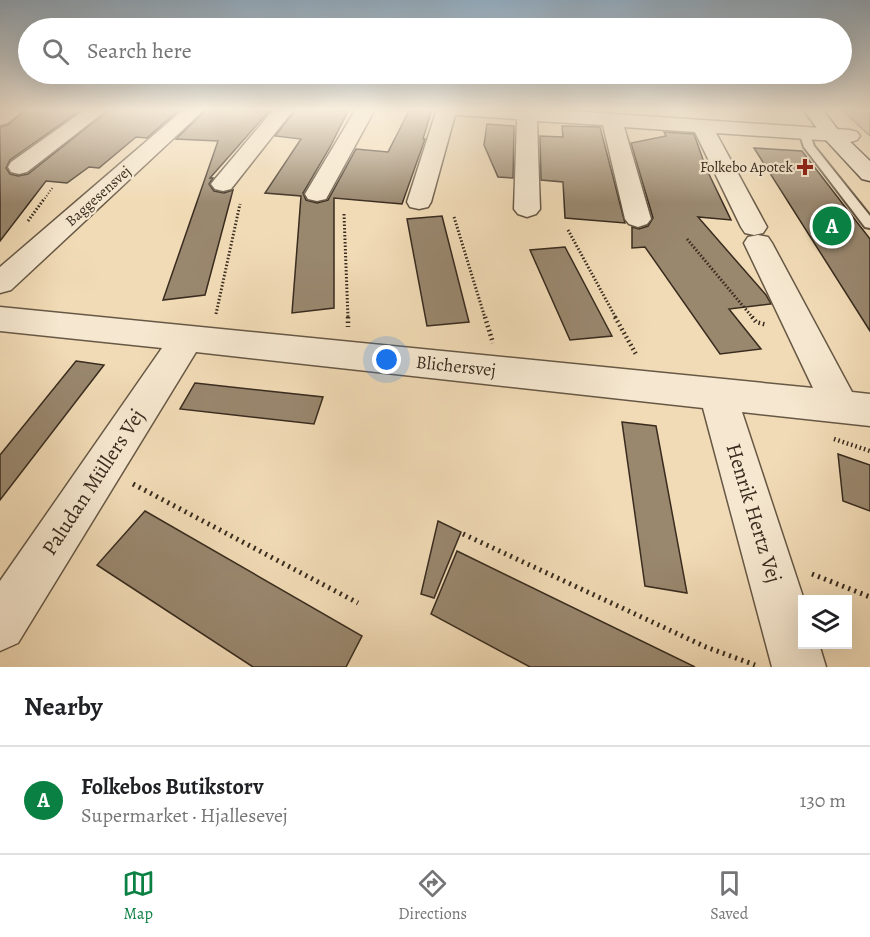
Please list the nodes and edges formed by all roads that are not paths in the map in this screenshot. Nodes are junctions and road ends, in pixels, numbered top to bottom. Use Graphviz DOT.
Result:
graph roads {
  1 [pos="57,140"];
  2 [pos="161,140"];
  3 [pos="259,140"];
  4 [pos="348,140"];
  5 [pos="438,140"];
  6 [pos="527,140"];
  7 [pos="617,140"];
  8 [pos="709,140"];
  9 [pos="807,140"];
  10 [pos="845,140"];
  11 [pos="848,140"];
  12 [pos="870,155"];
  13 [pos="19,168"];
  14 [pos="870,174"];
  15 [pos="223,184"];
  16 [pos="317,194"];
  17 [pos="419,202"];
  18 [pos="526,209"];
  19 [pos="638,219"];
  20 [pos="870,224"];
  21 [pos="0,283"];
  22 [pos="0,319"];
  23 [pos="199,340"];
  24 [pos="718,394"];
  25 [pos="855,408"];
  26 [pos="0,625"];
  27 [pos="799,667"];
  1 -- 13 [label="street"];
  2 -- 21 [label="street, Baggesensvej"];
  3 -- 15 [label="street"];
  4 -- 16 [label="street"];
  5 -- 17 [label="street"];
  6 -- 18 [label="street"];
  7 -- 19 [label="street"];
  8 -- 25 [label="street, Blichersvej"];
  9 -- 20 [label="lane"];
  10 -- 14 [label="street"];
  11 -- 12 [label="street"];
  22 -- 23 [label="street, Blichersvej"];
  23 -- 24 [label="street, Blichersvej"];
  23 -- 26 [label="street, Paludan Müllers Vej"];
  24 -- 25 [label="street, Blichersvej"];
  24 -- 27 [label="street, Henrik Hertz Vej"];
}
